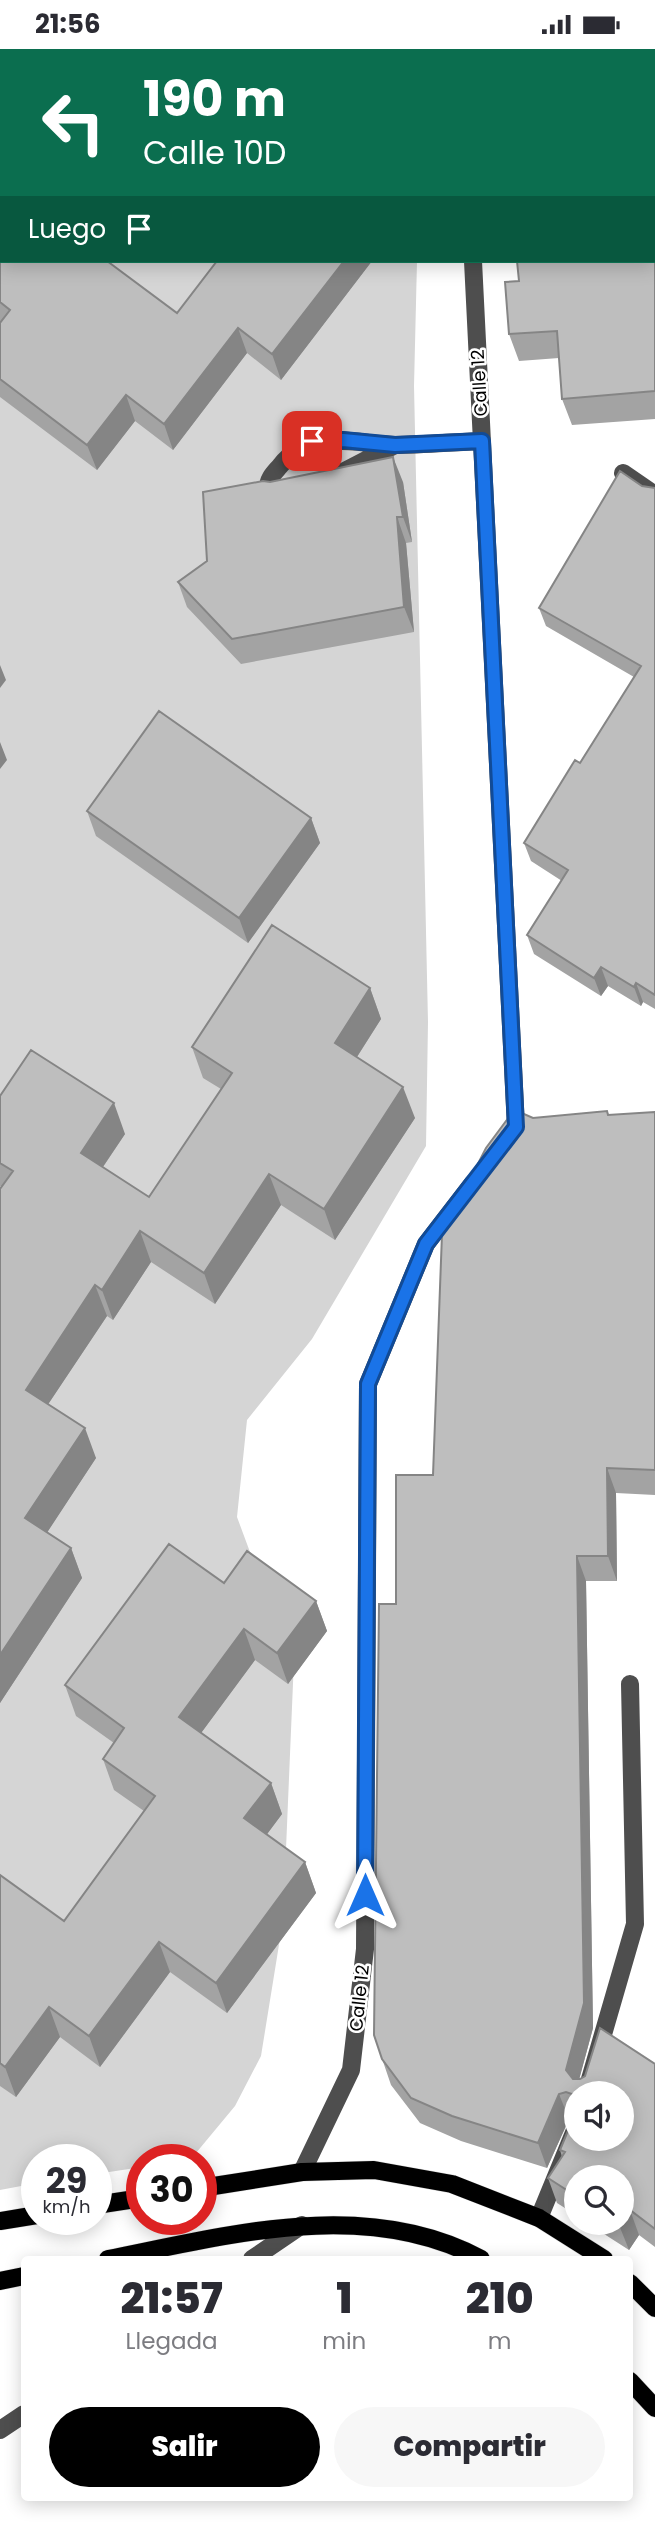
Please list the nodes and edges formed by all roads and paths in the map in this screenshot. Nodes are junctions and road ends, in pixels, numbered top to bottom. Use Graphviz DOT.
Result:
graph roads {
  1 [pos="473,263"];
  2 [pos="482,441"];
  3 [pos="395,445"];
  4 [pos="623,473"];
  5 [pos="326,480"];
  6 [pos="295,492"];
  7 [pos="655,495"];
  8 [pos="500,1148"];
  9 [pos="483,1169"];
  10 [pos="630,1684"];
  11 [pos="589,2081"];
  12 [pos="567,2151"];
  13 [pos="302,2172"];
  14 [pos="217,2185"];
  15 [pos="21,2218"];
  16 [pos="539,2218"];
  17 [pos="0,2221"];
  18 [pos="302,2225"];
  19 [pos="123,2256"];
  20 [pos="256,2256"];
  21 [pos="475,2256"];
  22 [pos="599,2256"];
  23 [pos="21,2277"];
  24 [pos="0,2281"];
  25 [pos="633,2286"];
  26 [pos="655,2308"];
  27 [pos="633,2384"];
  28 [pos="655,2408"];
  29 [pos="21,2416"];
  30 [pos="0,2430"];
  1 -- 2 [label="street, Calle 12"];
  2 -- 3 [label="street"];
  2 -- 8 [label="street, Calle 12"];
  3 -- 5 [label="street"];
  3 -- 6 [label="street"];
  4 -- 7 [label="street"];
  9 -- 13 [label="street, Calle 12"];
  10 -- 11 [label="street"];
  12 -- 16 [label="street"];
  13 -- 14 [label="main road"];
  13 -- 16 [label="main road"];
  15 -- 17 [label="main road"];
  16 -- 22 [label="main road"];
  18 -- 19 [label="main road"];
  18 -- 20 [label="street"];
  18 -- 21 [label="main road"];
  23 -- 24 [label="main road"];
  25 -- 26 [label="main road"];
  27 -- 28 [label="main road"];
  29 -- 30 [label="street"];
}
